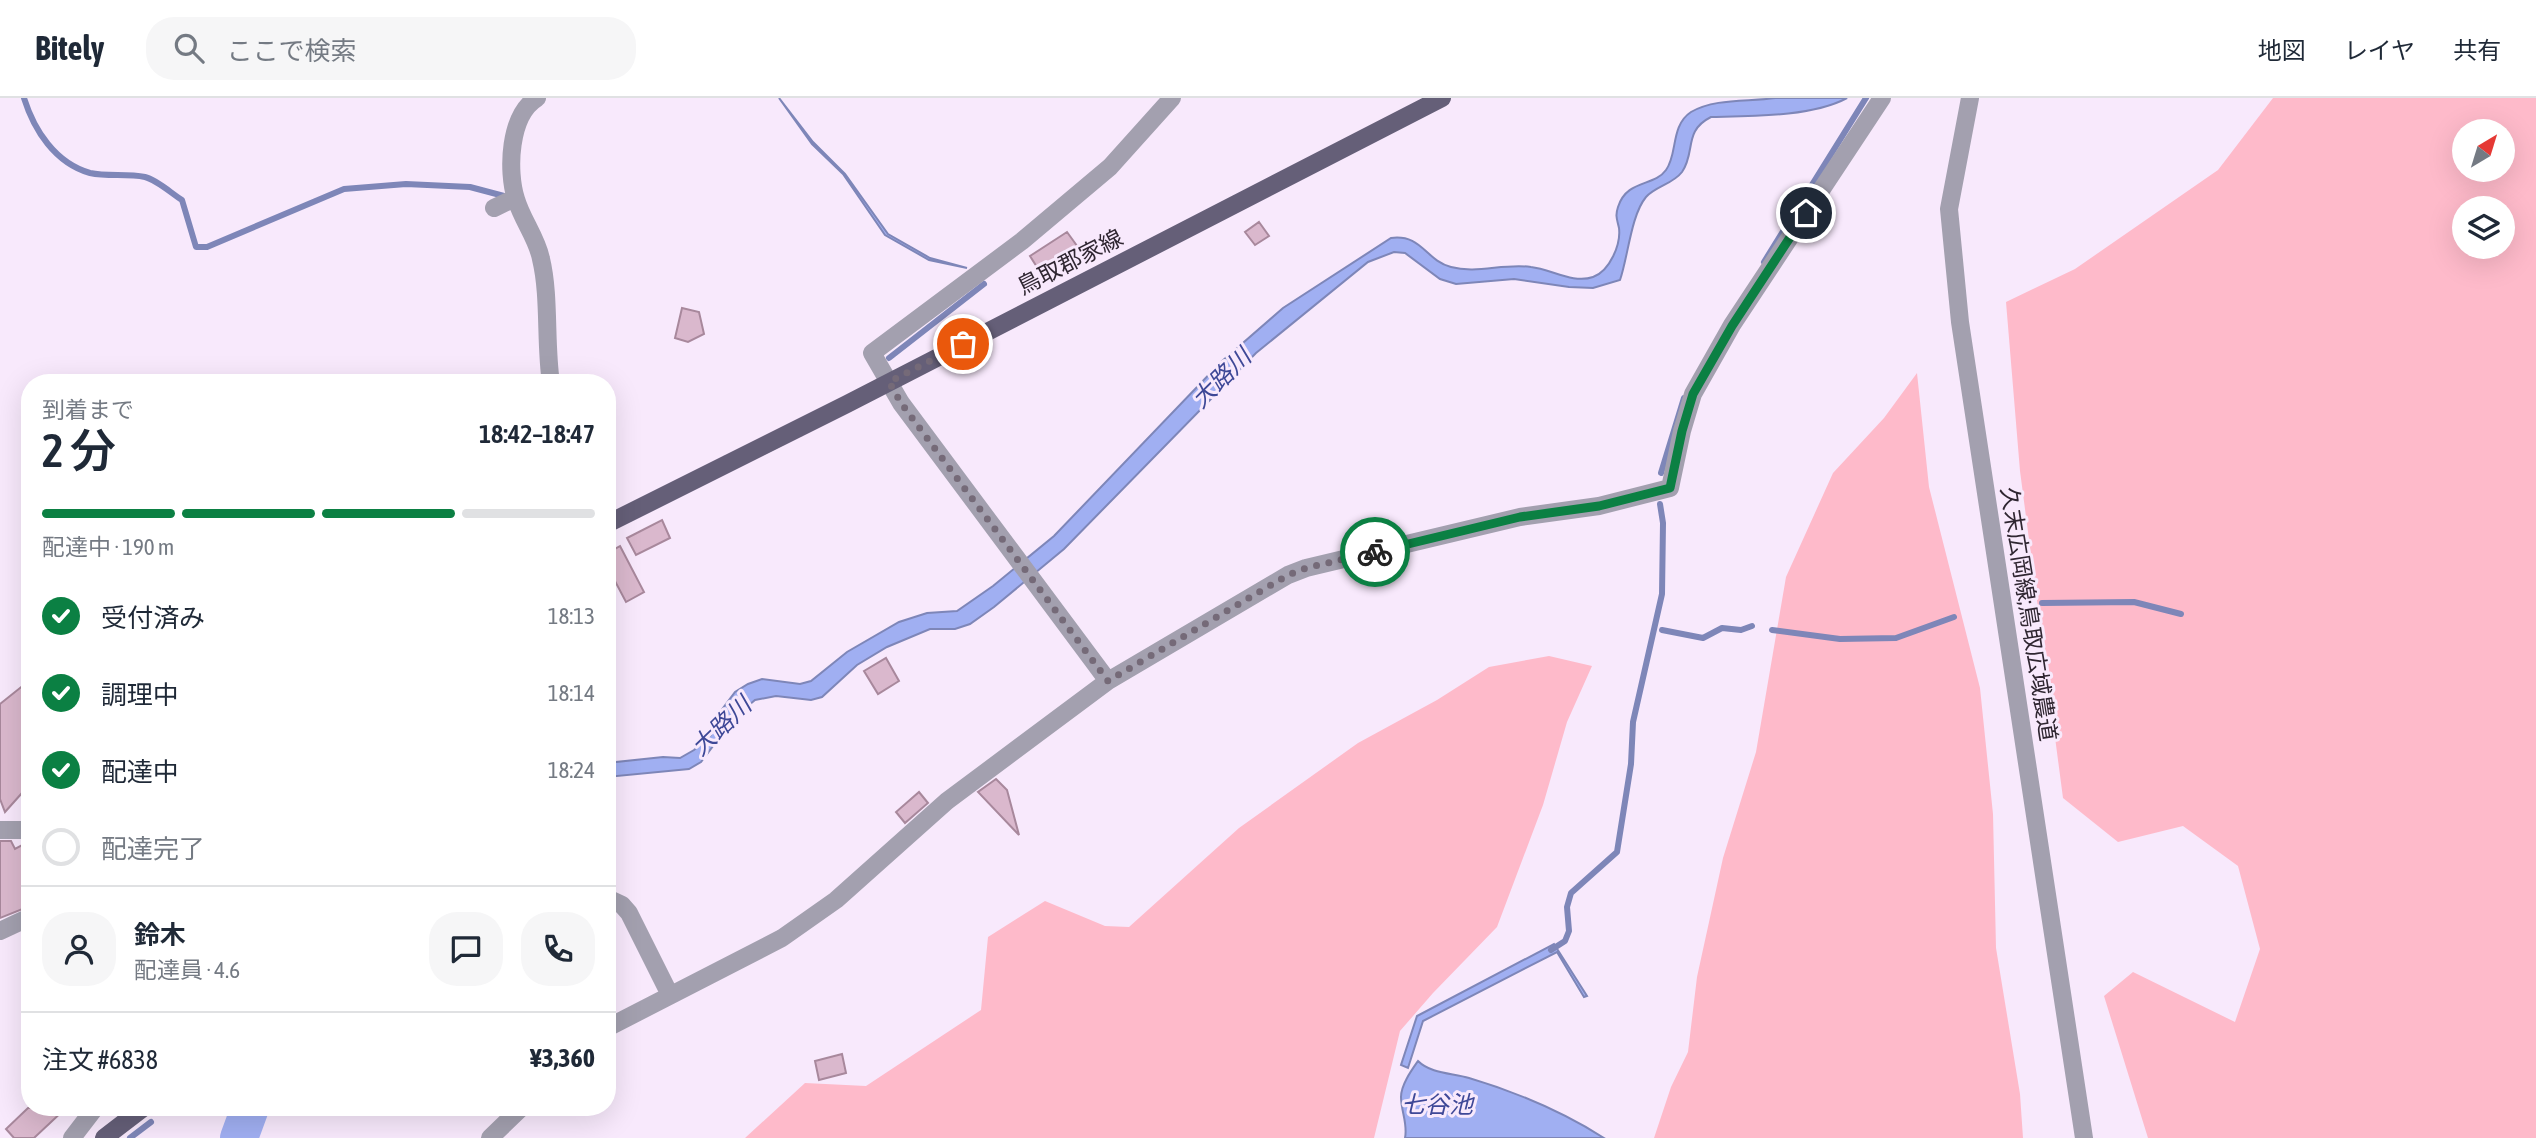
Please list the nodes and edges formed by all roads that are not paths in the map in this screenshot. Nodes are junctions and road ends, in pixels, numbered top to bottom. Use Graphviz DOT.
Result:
graph roads {
  1 [pos="537,98"];
  2 [pos="1172,98"];
  3 [pos="1442,98"];
  4 [pos="1882,98"];
  5 [pos="1970,98"];
  6 [pos="515,198"];
  7 [pos="494,208"];
  8 [pos="550,374"];
  9 [pos="889,382"];
  10 [pos="616,519"];
  11 [pos="1108,681"];
  12 [pos="0,830"];
  13 [pos="21,830"];
  14 [pos="616,902"];
  15 [pos="21,921"];
  16 [pos="0,931"];
  17 [pos="670,995"];
  18 [pos="616,1023"];
  19 [pos="89,1116"];
  20 [pos="133,1116"];
  21 [pos="513,1116"];
  22 [pos="72,1138"];
  23 [pos="104,1138"];
  24 [pos="490,1138"];
  25 [pos="2084,1138"];
  1 -- 6 [label="street"];
  2 -- 9 [label="street"];
  3 -- 9 [label="main road, 鳥取郡家線"];
  4 -- 11 [label="street"];
  5 -- 25 [label="street, 久末広岡線;鳥取広域農道"];
  6 -- 7 [label="street"];
  6 -- 8 [label="street"];
  9 -- 10 [label="main road, 鳥取郡家線"];
  9 -- 11 [label="street"];
  11 -- 17 [label="street"];
  12 -- 13 [label="street"];
  14 -- 17 [label="street"];
  15 -- 16 [label="street"];
  17 -- 18 [label="street"];
  19 -- 22 [label="street"];
  20 -- 23 [label="main road"];
  21 -- 24 [label="street"];
}
